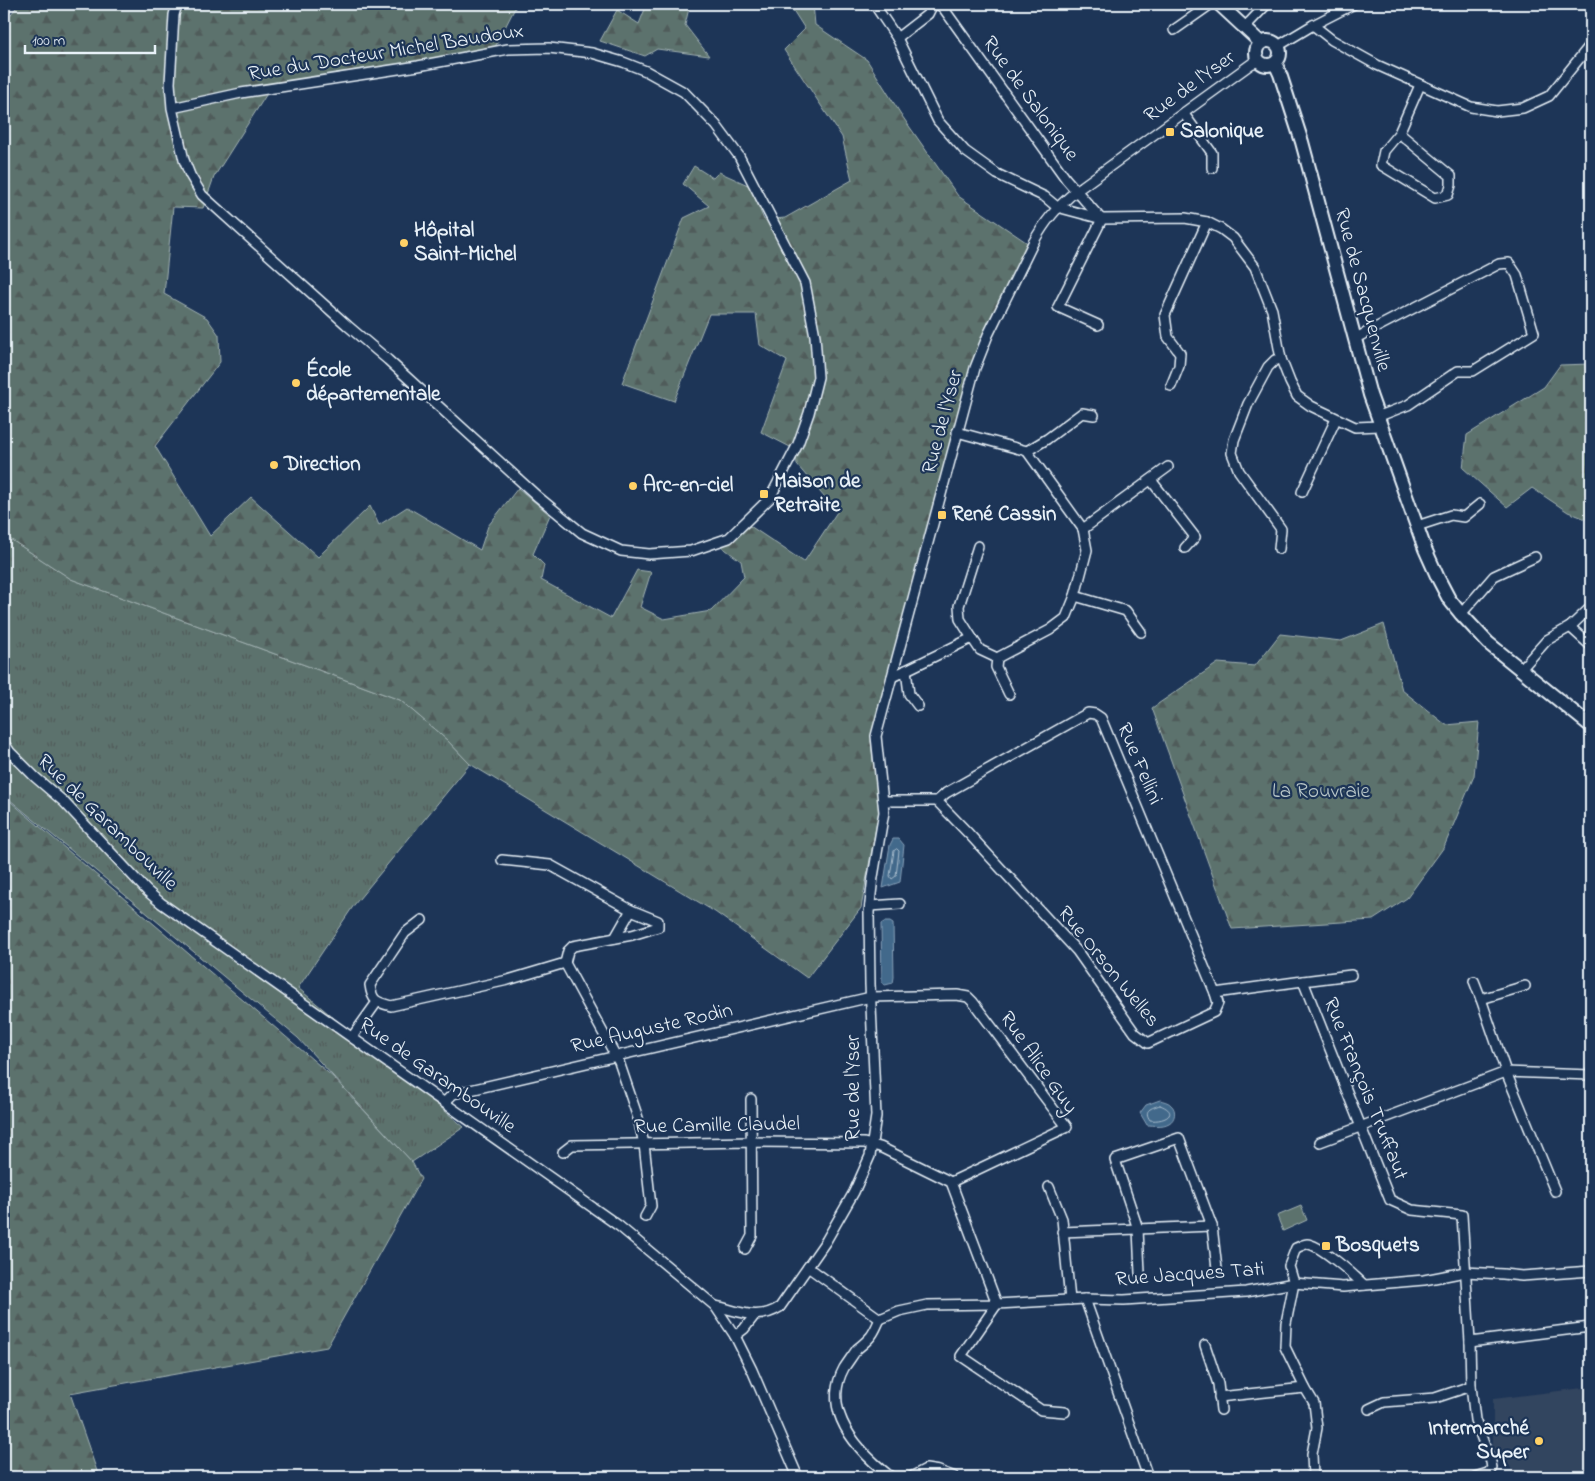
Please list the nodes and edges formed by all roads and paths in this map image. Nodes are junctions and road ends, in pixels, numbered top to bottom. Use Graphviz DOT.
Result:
graph roads {
  1 [pos="176,4"];
  2 [pos="874,4"];
  3 [pos="933,4"];
  4 [pos="938,4"];
  5 [pos="1211,4"];
  6 [pos="1219,4"];
  7 [pos="1266,4"];
  8 [pos="1354,4"];
  9 [pos="1313,24"];
  10 [pos="1244,27"];
  11 [pos="1174,30"];
  12 [pos="897,38"];
  13 [pos="1261,43"];
  14 [pos="1591,44"];
  15 [pos="1278,46"];
  16 [pos="1259,61"];
  17 [pos="1274,63"];
  18 [pos="1420,85"];
  19 [pos="172,108"];
  20 [pos="1184,114"];
  21 [pos="1399,133"];
  22 [pos="1212,168"];
  23 [pos="1076,191"];
  24 [pos="1057,207"];
  25 [pos="1102,220"];
  26 [pos="1207,222"];
  27 [pos="1098,325"];
  28 [pos="1354,339"];
  29 [pos="1281,359"];
  30 [pos="1171,386"];
  31 [pos="1094,415"];
  32 [pos="1336,419"];
  33 [pos="1378,422"];
  34 [pos="957,432"];
  35 [pos="1027,451"];
  36 [pos="1168,467"];
  37 [pos="1151,480"];
  38 [pos="1302,492"];
  39 [pos="1480,504"];
  40 [pos="1417,526"];
  41 [pos="1083,529"];
  42 [pos="978,546"];
  43 [pos="1185,548"];
  44 [pos="1279,549"];
  45 [pos="1535,557"];
  46 [pos="1075,596"];
  47 [pos="1591,607"];
  48 [pos="1461,614"];
  49 [pos="1570,627"];
  50 [pos="1141,632"];
  51 [pos="972,638"];
  52 [pos="1591,646"];
  53 [pos="997,658"];
  54 [pos="1522,668"];
  55 [pos="906,670"];
  56 [pos="892,677"];
  57 [pos="1009,694"];
  58 [pos="918,706"];
  59 [pos="1591,726"];
  60 [pos="4,743"];
  61 [pos="937,801"];
  62 [pos="883,802"];
  63 [pos="502,860"];
  64 [pos="900,904"];
  65 [pos="870,906"];
  66 [pos="631,910"];
  67 [pos="422,920"];
  68 [pos="615,938"];
  69 [pos="565,963"];
  70 [pos="1351,975"];
  71 [pos="1303,981"];
  72 [pos="1474,981"];
  73 [pos="1525,986"];
  74 [pos="1215,993"];
  75 [pos="871,997"];
  76 [pos="1481,998"];
  77 [pos="377,1002"];
  78 [pos="352,1037"];
  79 [pos="615,1056"];
  80 [pos="1506,1072"];
  81 [pos="1591,1075"];
  82 [pos="751,1099"];
  83 [pos="445,1102"];
  84 [pos="1360,1127"];
  85 [pos="751,1142"];
  86 [pos="1320,1142"];
  87 [pos="644,1144"];
  88 [pos="872,1145"];
  89 [pos="563,1152"];
  90 [pos="951,1182"];
  91 [pos="1049,1187"];
  92 [pos="1554,1191"];
  93 [pos="645,1217"];
  94 [pos="1212,1226"];
  95 [pos="1138,1229"];
  96 [pos="1062,1232"];
  97 [pos="745,1249"];
  98 [pos="808,1267"];
  99 [pos="1217,1269"];
  100 [pos="1591,1271"];
  101 [pos="1465,1272"];
  102 [pos="1140,1273"];
  103 [pos="1294,1283"];
  104 [pos="1364,1285"];
  105 [pos="1085,1299"];
  106 [pos="1070,1300"];
  107 [pos="997,1304"];
  108 [pos="715,1306"];
  109 [pos="754,1316"];
  110 [pos="880,1319"];
  111 [pos="735,1336"];
  112 [pos="1470,1342"];
  113 [pos="1591,1342"];
  114 [pos="1206,1345"];
  115 [pos="1471,1386"];
  116 [pos="1305,1388"];
  117 [pos="1219,1396"];
  118 [pos="1369,1408"];
  119 [pos="1221,1410"];
  120 [pos="1065,1412"];
  121 [pos="798,1477"];
  122 [pos="891,1477"];
  123 [pos="911,1477"];
  124 [pos="955,1477"];
  125 [pos="1148,1477"];
  126 [pos="1313,1477"];
  127 [pos="1475,1477"];
  1 -- 19 [label="street, Rue du Docteur Michel Baudoux"];
  2 -- 12 [label="street"];
  3 -- 12 [label="street"];
  4 -- 23 [label="street, Rue de Salonique"];
  5 -- 11 [label="street"];
  6 -- 10 [label="street"];
  7 -- 10 [label="street"];
  8 -- 9 [label="street"];
  9 -- 15 [label="street"];
  9 -- 18 [label="street"];
  10 -- 13 [label="street"];
  12 -- 24 [label="street"];
  13 -- 15 [label="street"];
  13 -- 16 [label="street"];
  14 -- 18 [label="street"];
  15 -- 17 [label="street"];
  16 -- 17 [label="street"];
  16 -- 20 [label="street, Rue de l'Yser"];
  17 -- 28 [label="street, Rue de Sacquenville"];
  18 -- 21 [label="street"];
  19 -- 19 [label="street, Rue du Docteur Michel Baudoux"];
  20 -- 22 [label="street"];
  20 -- 23 [label="street, Rue de l'Yser"];
  21 -- 21 [label="street"];
  23 -- 24 [label="street, Rue de l'Yser"];
  23 -- 25 [label="street, Rue de Salonique"];
  24 -- 25 [label="street"];
  24 -- 34 [label="street, Rue de l'Yser"];
  25 -- 26 [label="street"];
  25 -- 27 [label="street"];
  26 -- 29 [label="street"];
  26 -- 30 [label="street"];
  28 -- 33 [label="street, Rue de Sacquenville"];
  28 -- 33 [label="street"];
  29 -- 32 [label="street"];
  29 -- 44 [label="street"];
  31 -- 35 [label="street"];
  32 -- 33 [label="street"];
  32 -- 38 [label="street"];
  33 -- 40 [label="street, Rue de Sacquenville"];
  34 -- 35 [label="street"];
  34 -- 56 [label="street, Rue de l'Yser"];
  35 -- 41 [label="street"];
  36 -- 37 [label="street"];
  37 -- 41 [label="street"];
  37 -- 43 [label="street"];
  39 -- 40 [label="street"];
  40 -- 48 [label="street, Rue de Sacquenville"];
  41 -- 46 [label="street"];
  42 -- 51 [label="street"];
  45 -- 48 [label="street"];
  46 -- 50 [label="street"];
  46 -- 53 [label="street"];
  47 -- 49 [label="street"];
  48 -- 54 [label="street, Rue de Sacquenville"];
  49 -- 52 [label="street"];
  49 -- 54 [label="street"];
  51 -- 53 [label="street"];
  51 -- 55 [label="street"];
  53 -- 57 [label="street"];
  54 -- 59 [label="street, Rue de Sacquenville"];
  55 -- 56 [label="street"];
  55 -- 58 [label="street"];
  56 -- 62 [label="street, Rue de l'Yser"];
  60 -- 78 [label="street, Rue de Garambouville"];
  61 -- 62 [label="street"];
  61 -- 74 [label="street, Rue Orson Welles"];
  61 -- 74 [label="street, Rue Fellini"];
  62 -- 65 [label="street, Rue de l'Yser"];
  63 -- 66 [label="street"];
  64 -- 65 [label="street"];
  65 -- 75 [label="street, Rue de l'Yser"];
  66 -- 68 [label="street"];
  66 -- 68 [label="street"];
  67 -- 77 [label="street"];
  68 -- 69 [label="street"];
  69 -- 77 [label="street"];
  69 -- 79 [label="street"];
  70 -- 71 [label="street, Rue François Truffaut"];
  71 -- 74 [label="street, Rue François Truffaut"];
  71 -- 84 [label="street, Rue François Truffaut"];
  72 -- 76 [label="street"];
  73 -- 76 [label="street"];
  75 -- 79 [label="street, Rue Auguste Rodin"];
  75 -- 88 [label="street, Rue de l'Yser"];
  75 -- 90 [label="street, Rue Alice Guy"];
  76 -- 80 [label="street"];
  77 -- 78 [label="street"];
  78 -- 83 [label="street, Rue de Garambouville"];
  79 -- 83 [label="street, Rue Auguste Rodin"];
  79 -- 87 [label="street"];
  80 -- 81 [label="street"];
  80 -- 84 [label="street"];
  80 -- 92 [label="street"];
  82 -- 85 [label="street"];
  83 -- 108 [label="street, Rue de Garambouville"];
  84 -- 86 [label="street"];
  84 -- 101 [label="street, Rue François Truffaut"];
  85 -- 87 [label="street, Rue Camille Claudel"];
  85 -- 88 [label="street, Rue Camille Claudel"];
  85 -- 97 [label="street"];
  87 -- 89 [label="street, Rue Camille Claudel"];
  87 -- 93 [label="street"];
  88 -- 90 [label="street, Rue Camille Claudel"];
  88 -- 98 [label="street, Rue de l'Yser"];
  90 -- 107 [label="street"];
  91 -- 96 [label="street"];
  94 -- 95 [label="street"];
  94 -- 95 [label="street"];
  94 -- 99 [label="street"];
  95 -- 96 [label="street"];
  95 -- 102 [label="street"];
  96 -- 106 [label="street"];
  98 -- 109 [label="street, Rue de l'Yser"];
  98 -- 110 [label="street"];
  100 -- 101 [label="street, Rue Jacques Tati"];
  101 -- 104 [label="street, Rue Jacques Tati"];
  101 -- 112 [label="street"];
  103 -- 104 [label="street, Rue Jacques Tati"];
  103 -- 104 [label="street"];
  103 -- 105 [label="street, Rue Jacques Tati"];
  103 -- 116 [label="street"];
  105 -- 106 [label="street, Rue Jacques Tati"];
  105 -- 125 [label="street"];
  106 -- 107 [label="street, Rue Jacques Tati"];
  107 -- 110 [label="street, Rue Jacques Tati"];
  107 -- 120 [label="street"];
  108 -- 109 [label="street"];
  108 -- 111 [label="street, Rue de Garambouville"];
  109 -- 111 [label="street"];
  110 -- 122 [label="street"];
  111 -- 121 [label="street, Rue de Garambouville"];
  112 -- 113 [label="street"];
  112 -- 115 [label="street"];
  114 -- 117 [label="street"];
  115 -- 118 [label="street"];
  115 -- 127 [label="street"];
  116 -- 117 [label="street"];
  116 -- 126 [label="street"];
  117 -- 119 [label="street"];
  123 -- 124 [label="street"];
}
